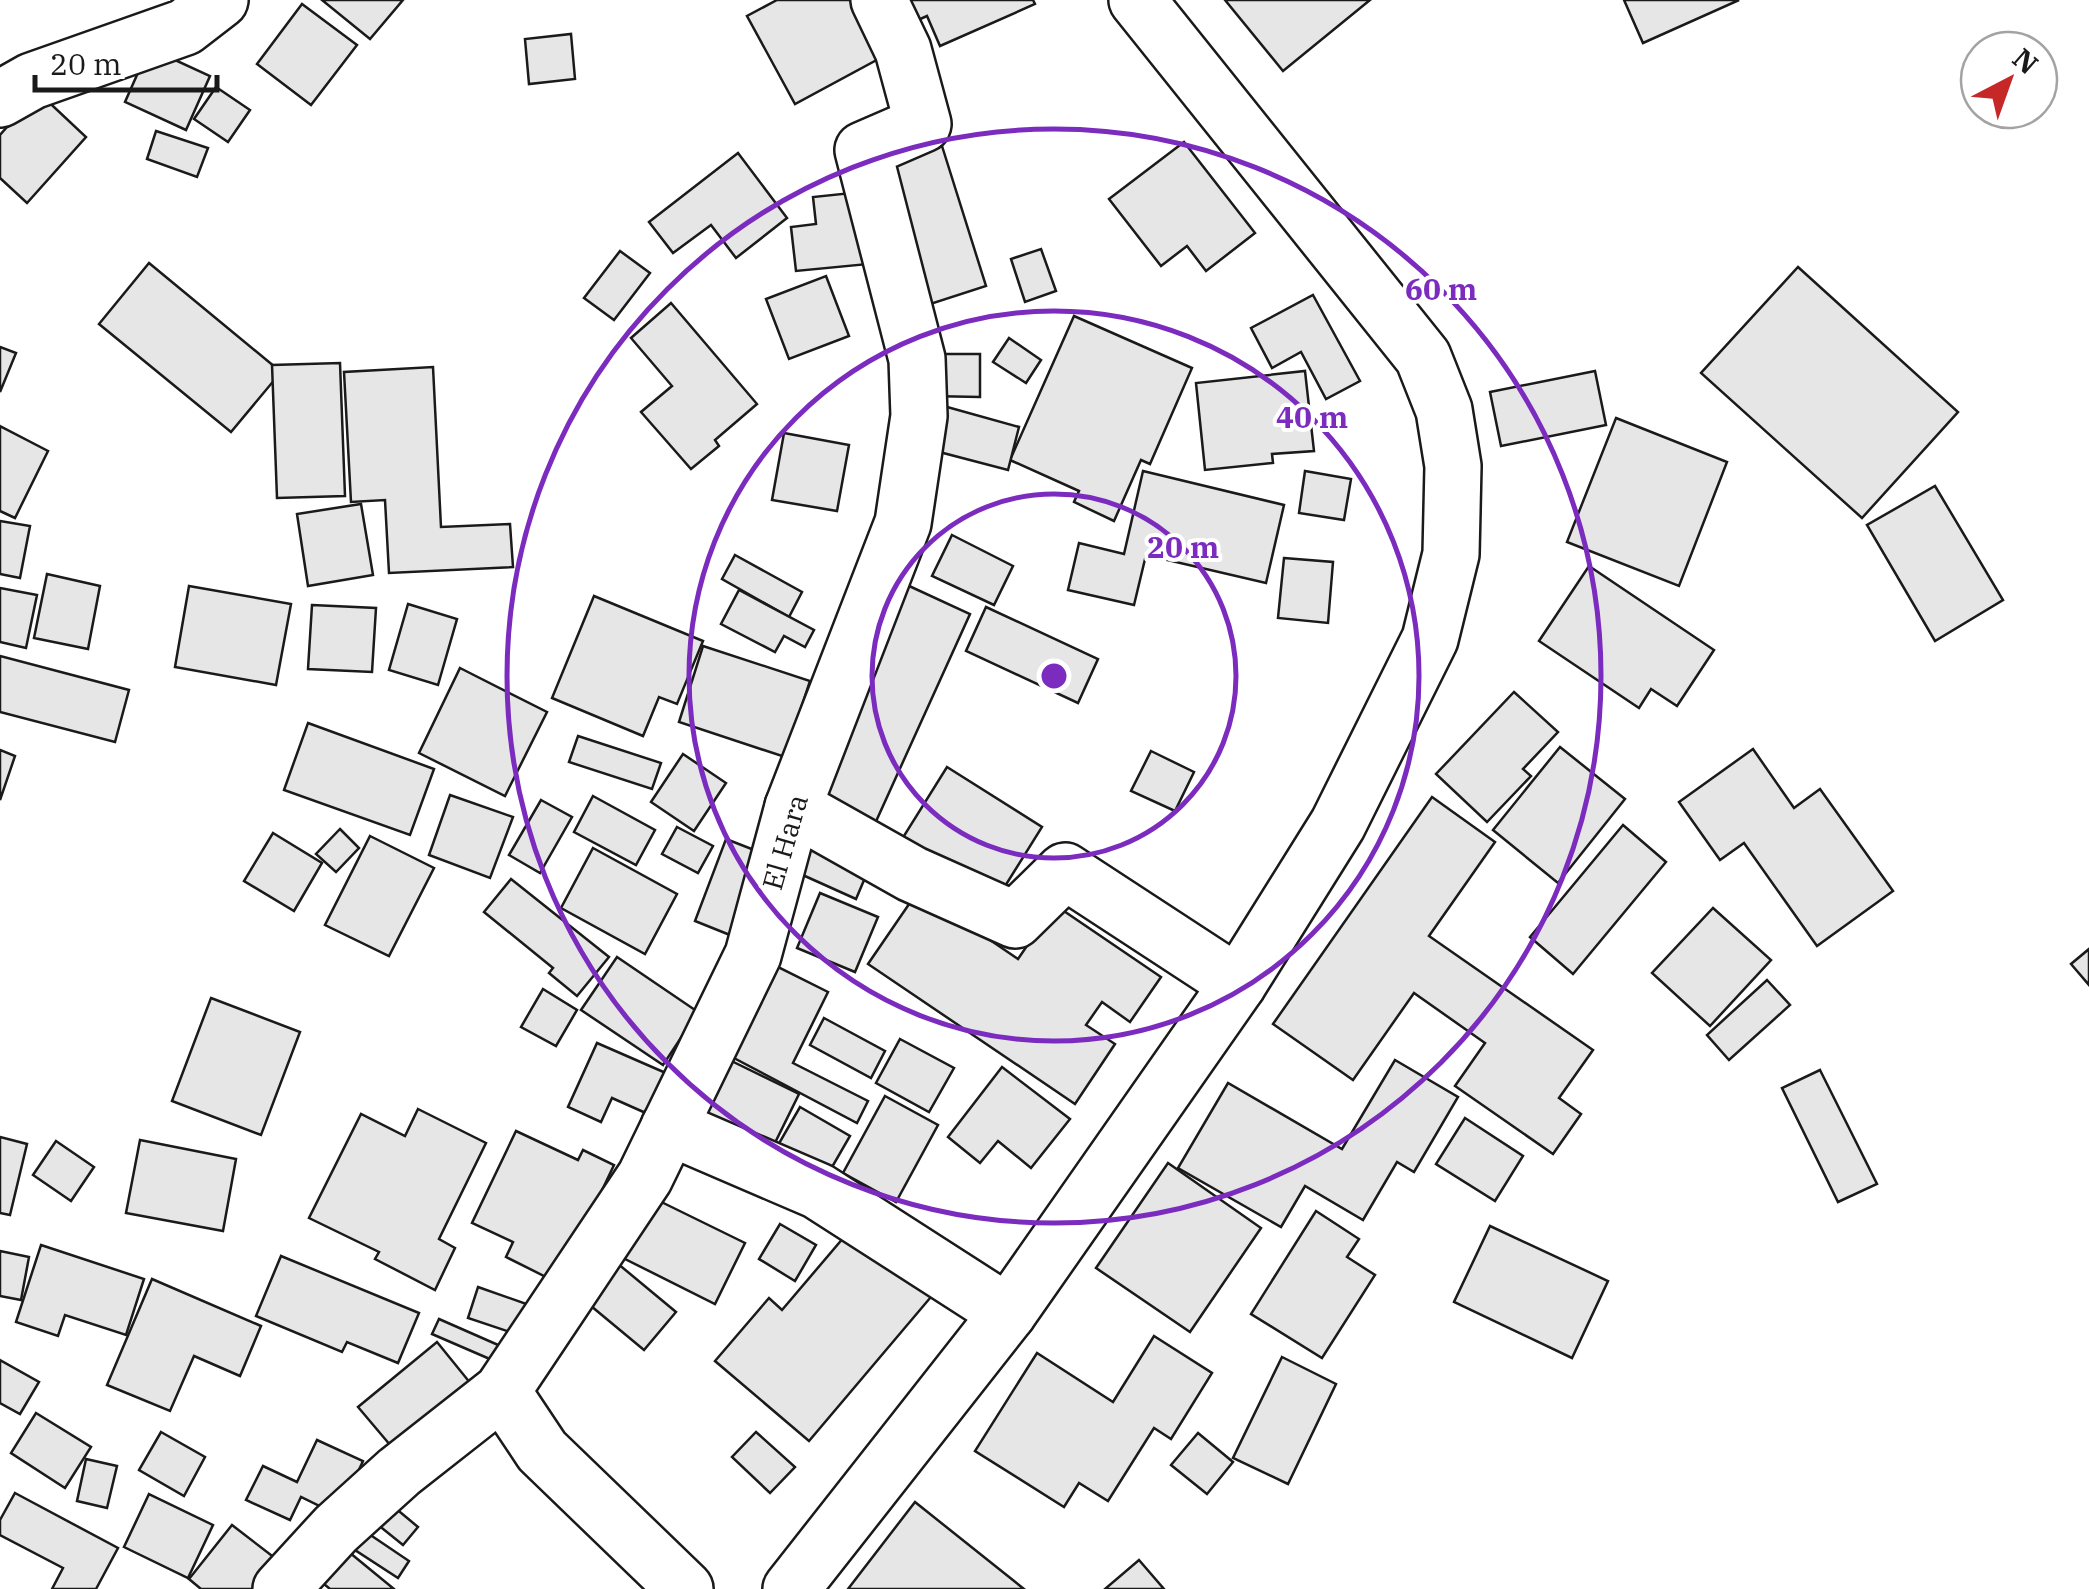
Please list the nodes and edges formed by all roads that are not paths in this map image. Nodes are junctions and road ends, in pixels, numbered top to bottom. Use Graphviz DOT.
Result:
graph roads {
  1 [pos="220,0"];
  2 [pos="879,0"];
  3 [pos="1137,0"];
  4 [pos="0,99"];
  5 [pos="793,808"];
  6 [pos="1238,984"];
  7 [pos="669,1127"];
  8 [pos="1008,1314"];
  9 [pos="502,1390"];
  10 [pos="281,1589"];
  11 [pos="684,1589"];
  12 [pos="791,1589"];
  1 -- 4 [label="street"];
  2 -- 5 [label="street, El Hara"];
  3 -- 6 [label="street"];
  5 -- 6 [label="street"];
  5 -- 7 [label="street, El Hara"];
  6 -- 8 [label="street"];
  7 -- 8 [label="street"];
  7 -- 9 [label="street, El Hara"];
  8 -- 12 [label="street"];
  9 -- 10 [label="street, El Hara"];
  9 -- 11 [label="street"];
}
